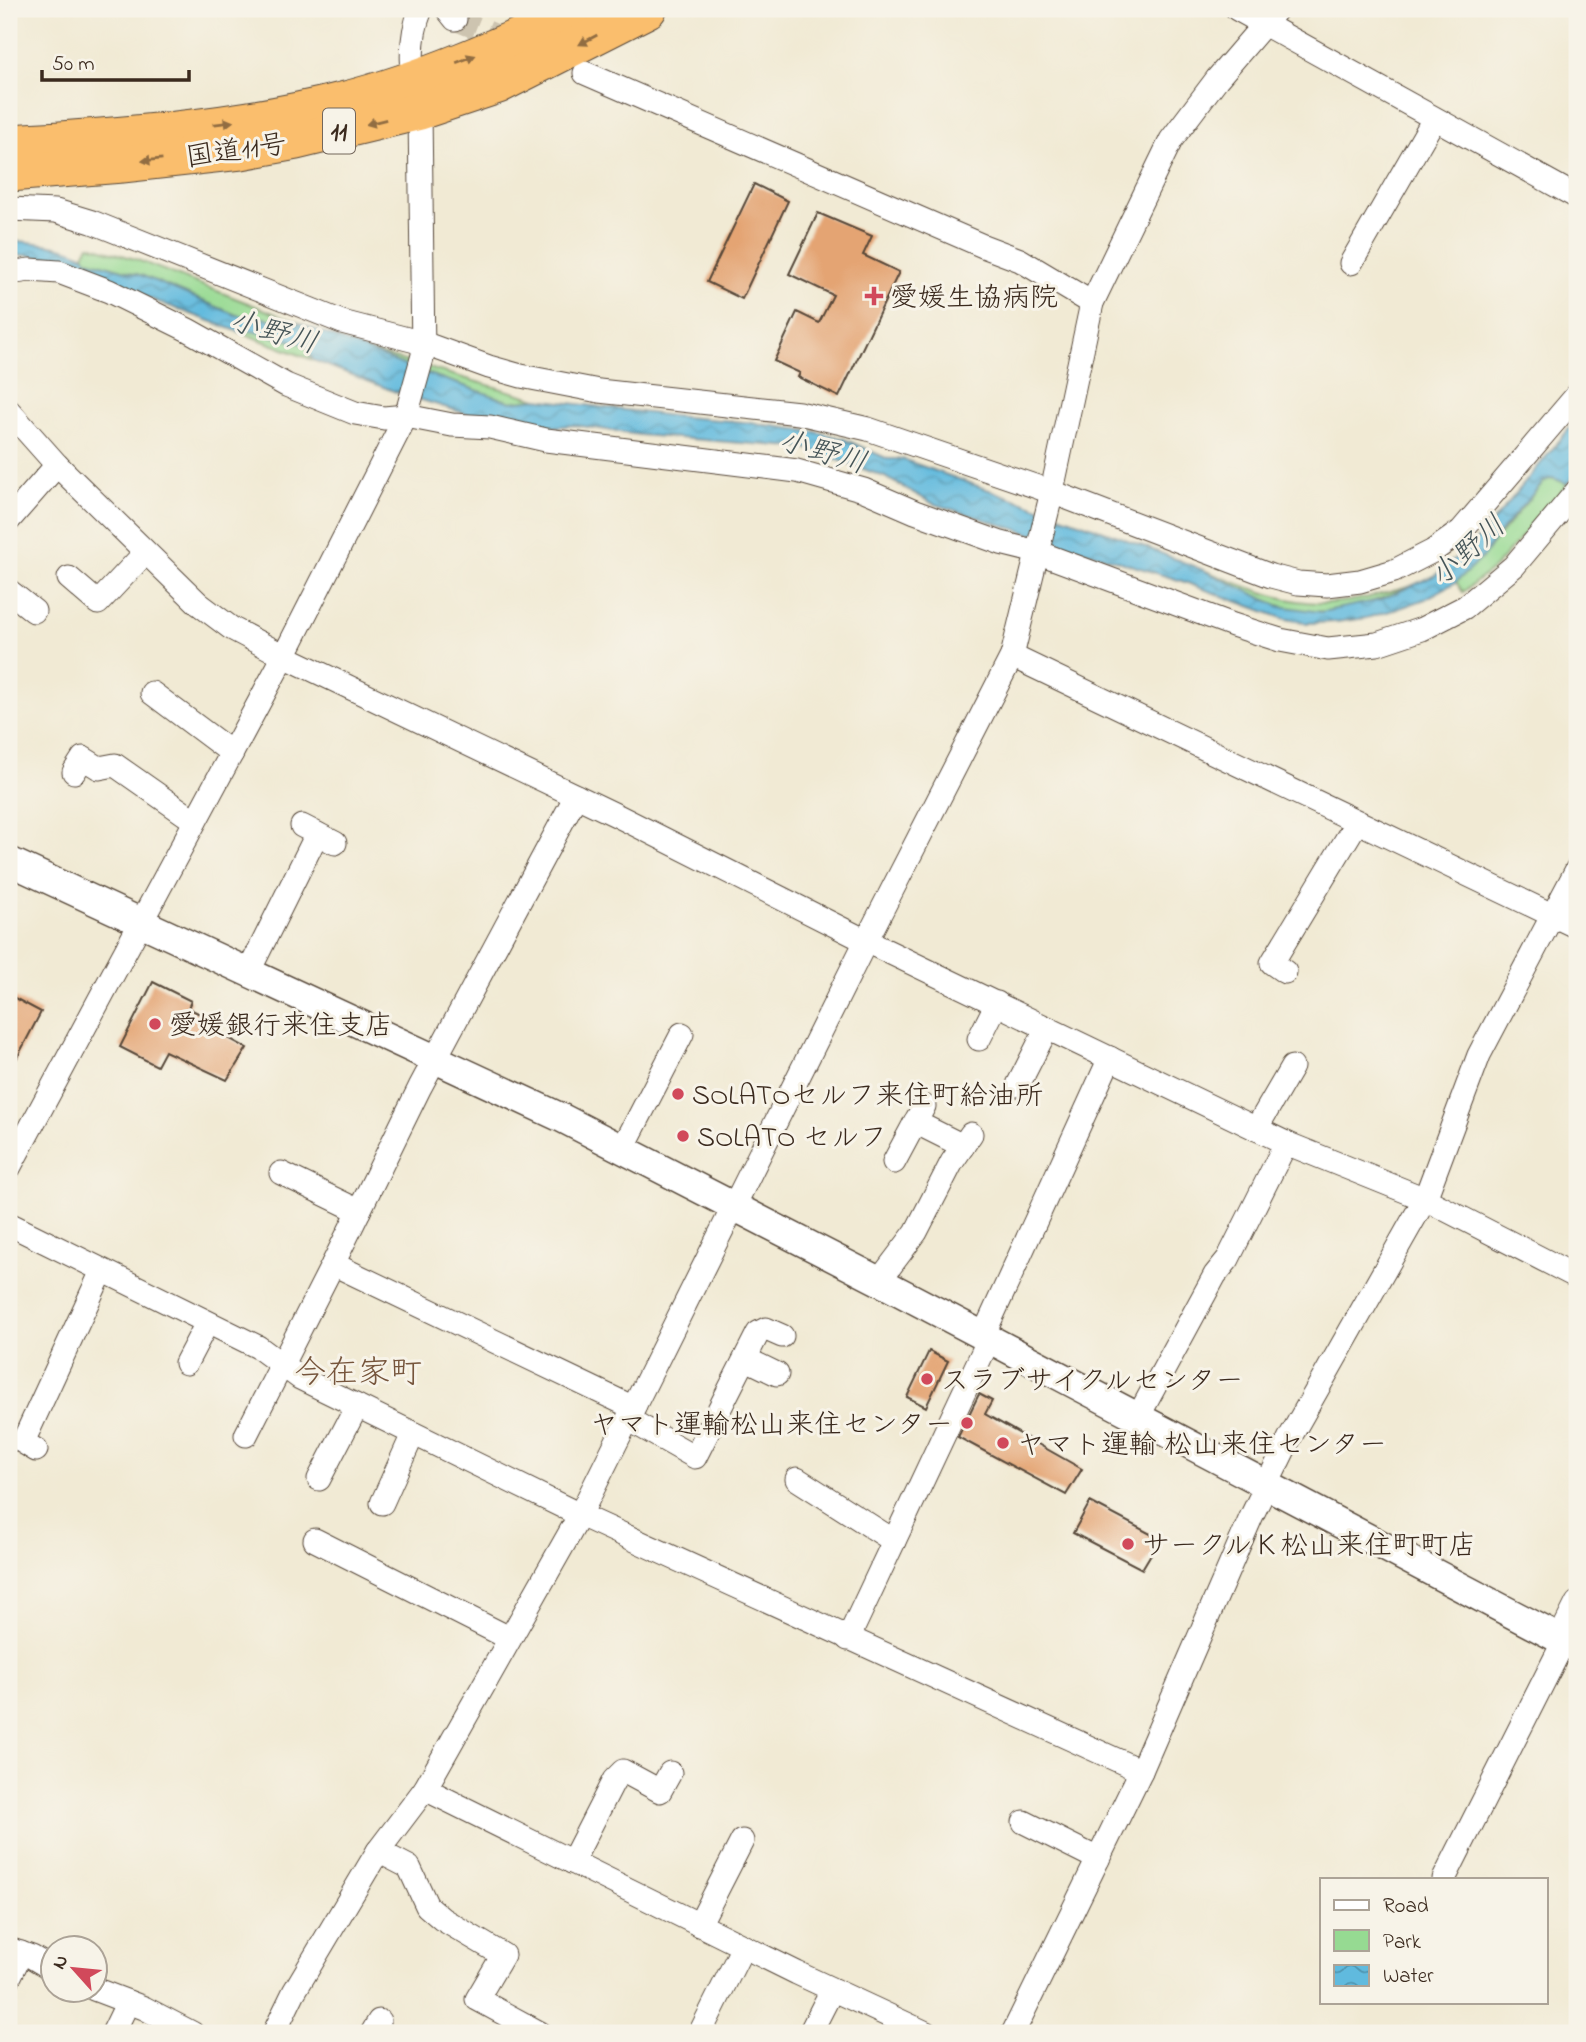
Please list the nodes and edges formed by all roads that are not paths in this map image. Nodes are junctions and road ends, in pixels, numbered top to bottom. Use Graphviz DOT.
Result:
graph roads {
  1 [pos="421,9"];
  2 [pos="581,9"];
  3 [pos="648,9"];
  4 [pos="1237,9"];
  5 [pos="1269,17"];
  6 [pos="585,72"];
  7 [pos="416,95"];
  8 [pos="1434,119"];
  9 [pos="9,143"];
  10 [pos="9,173"];
  11 [pos="1577,197"];
  12 [pos="9,209"];
  13 [pos="1351,263"];
  14 [pos="9,273"];
  15 [pos="1092,303"];
  16 [pos="423,349"];
  17 [pos="1577,396"];
  18 [pos="408,409"];
  19 [pos="9,411"];
  20 [pos="57,465"];
  21 [pos="1051,496"];
  22 [pos="1574,500"];
  23 [pos="9,520"];
  24 [pos="1038,548"];
  25 [pos="145,553"];
  26 [pos="69,578"];
  27 [pos="9,591"];
  28 [pos="34,611"];
  29 [pos="284,656"];
  30 [pos="1012,656"];
  31 [pos="152,693"];
  32 [pos="232,753"];
  33 [pos="74,772"];
  34 [pos="576,796"];
  35 [pos="195,821"];
  36 [pos="1357,822"];
  37 [pos="318,834"];
  38 [pos="9,862"];
  39 [pos="1577,869"];
  40 [pos="1552,916"];
  41 [pos="140,923"];
  42 [pos="1577,928"];
  43 [pos="866,941"];
  44 [pos="248,972"];
  45 [pos="1285,972"];
  46 [pos="996,1003"];
  47 [pos="1047,1028"];
  48 [pos="682,1034"];
  49 [pos="979,1039"];
  50 [pos="1110,1058"];
  51 [pos="436,1059"];
  52 [pos="1292,1067"];
  53 [pos="1018,1084"];
  54 [pos="1256,1129"];
  55 [pos="1286,1143"];
  56 [pos="623,1148"];
  57 [pos="894,1162"];
  58 [pos="9,1168"];
  59 [pos="281,1173"];
  60 [pos="1425,1199"];
  61 [pos="734,1205"];
  62 [pos="359,1211"];
  63 [pos="9,1224"];
  64 [pos="333,1265"];
  65 [pos="102,1271"];
  66 [pos="1577,1277"];
  67 [pos="879,1281"];
  68 [pos="207,1323"];
  69 [pos="782,1336"];
  70 [pos="986,1337"];
  71 [pos="746,1359"];
  72 [pos="186,1363"];
  73 [pos="281,1363"];
  74 [pos="777,1374"];
  75 [pos="357,1406"];
  76 [pos="631,1414"];
  77 [pos="1138,1417"];
  78 [pos="414,1434"];
  79 [pos="246,1435"];
  80 [pos="36,1450"];
  81 [pos="319,1479"];
  82 [pos="796,1479"];
  83 [pos="1267,1485"];
  84 [pos="382,1503"];
  85 [pos="580,1515"];
  86 [pos="315,1540"];
  87 [pos="894,1541"];
  88 [pos="1577,1603"];
  89 [pos="509,1638"];
  90 [pos="848,1639"];
  91 [pos="1567,1643"];
  92 [pos="1141,1771"];
  93 [pos="670,1773"];
  94 [pos="425,1789"];
  95 [pos="1024,1822"];
  96 [pos="742,1841"];
  97 [pos="378,1851"];
  98 [pos="1098,1859"];
  99 [pos="572,1862"];
  100 [pos="1445,1878"];
  101 [pos="699,1924"];
  102 [pos="743,1947"];
  103 [pos="15,1951"];
  104 [pos="38,1962"];
  105 [pos="9,1978"];
  106 [pos="832,1990"];
  107 [pos="108,1994"];
  108 [pos="128,2002"];
  109 [pos="914,2031"];
  110 [pos="113,2033"];
  111 [pos="192,2033"];
  112 [pos="274,2033"];
  113 [pos="540,2033"];
  114 [pos="700,2033"];
  115 [pos="810,2033"];
  116 [pos="1013,2033"];
  1 -- 7 [label="street"];
  7 -- 2 [label="highway, 国道11号 / 11, one-way"];
  3 -- 7 [label="highway, 国道11号 / 11, one-way"];
  4 -- 5 [label="street"];
  5 -- 8 [label="street"];
  5 -- 15 [label="street"];
  6 -- 15 [label="street"];
  9 -- 7 [label="highway, 国道11号 / 11, one-way"];
  7 -- 10 [label="highway, 国道11号 / 11, one-way"];
  7 -- 16 [label="street"];
  8 -- 11 [label="street"];
  8 -- 13 [label="street"];
  12 -- 16 [label="street"];
  14 -- 18 [label="street"];
  15 -- 21 [label="street"];
  16 -- 18 [label="street"];
  16 -- 21 [label="street"];
  17 -- 21 [label="street"];
  18 -- 24 [label="street"];
  18 -- 29 [label="street"];
  19 -- 20 [label="street"];
  20 -- 23 [label="street"];
  20 -- 25 [label="street"];
  21 -- 24 [label="street"];
  22 -- 24 [label="street"];
  24 -- 30 [label="street"];
  25 -- 26 [label="street"];
  25 -- 29 [label="street"];
  27 -- 28 [label="street"];
  29 -- 32 [label="street"];
  29 -- 34 [label="street"];
  30 -- 36 [label="street"];
  30 -- 43 [label="street"];
  31 -- 32 [label="street"];
  32 -- 35 [label="street"];
  33 -- 35 [label="street"];
  34 -- 43 [label="street"];
  34 -- 51 [label="street"];
  35 -- 41 [label="street"];
  36 -- 40 [label="street"];
  36 -- 45 [label="street"];
  37 -- 44 [label="street"];
  38 -- 41 [label="street"];
  39 -- 40 [label="street"];
  40 -- 42 [label="street"];
  40 -- 60 [label="street"];
  41 -- 44 [label="street"];
  41 -- 58 [label="street"];
  43 -- 46 [label="street"];
  43 -- 61 [label="street"];
  44 -- 51 [label="street"];
  46 -- 47 [label="street"];
  46 -- 49 [label="street"];
  47 -- 50 [label="street"];
  47 -- 53 [label="street"];
  48 -- 56 [label="street"];
  50 -- 54 [label="street"];
  50 -- 70 [label="street"];
  51 -- 56 [label="street"];
  51 -- 62 [label="street"];
  52 -- 54 [label="street"];
  54 -- 55 [label="street"];
  55 -- 60 [label="street"];
  55 -- 77 [label="street"];
  56 -- 61 [label="street"];
  57 -- 67 [label="street"];
  59 -- 62 [label="street"];
  60 -- 66 [label="street"];
  60 -- 83 [label="street"];
  61 -- 67 [label="street"];
  61 -- 76 [label="street"];
  62 -- 64 [label="street"];
  63 -- 65 [label="street"];
  64 -- 73 [label="street"];
  64 -- 76 [label="street"];
  65 -- 68 [label="street"];
  65 -- 80 [label="street"];
  67 -- 70 [label="street"];
  68 -- 72 [label="street"];
  68 -- 73 [label="street"];
  69 -- 71 [label="street"];
  70 -- 77 [label="street"];
  70 -- 87 [label="street"];
  71 -- 74 [label="street"];
  71 -- 76 [label="street"];
  73 -- 75 [label="street"];
  73 -- 79 [label="street"];
  75 -- 78 [label="street"];
  75 -- 81 [label="street"];
  76 -- 85 [label="street"];
  77 -- 83 [label="street"];
  78 -- 84 [label="street"];
  78 -- 85 [label="street"];
  82 -- 87 [label="street"];
  83 -- 91 [label="street"];
  83 -- 92 [label="street"];
  85 -- 89 [label="street"];
  85 -- 90 [label="street"];
  86 -- 89 [label="street"];
  87 -- 90 [label="street"];
  88 -- 91 [label="street"];
  89 -- 94 [label="street"];
  90 -- 92 [label="street"];
  91 -- 100 [label="street"];
  92 -- 98 [label="street"];
  93 -- 99 [label="street"];
  94 -- 97 [label="street"];
  94 -- 99 [label="street"];
  95 -- 98 [label="street"];
  96 -- 101 [label="street"];
  97 -- 112 [label="street"];
  97 -- 113 [label="street"];
  98 -- 116 [label="street"];
  99 -- 101 [label="street"];
  101 -- 102 [label="street"];
  102 -- 106 [label="street"];
  102 -- 114 [label="street"];
  103 -- 104 [label="street"];
  103 -- 105 [label="street"];
  106 -- 109 [label="street"];
  106 -- 115 [label="street"];
  107 -- 108 [label="street"];
  108 -- 110 [label="street"];
  108 -- 111 [label="street"];
}
